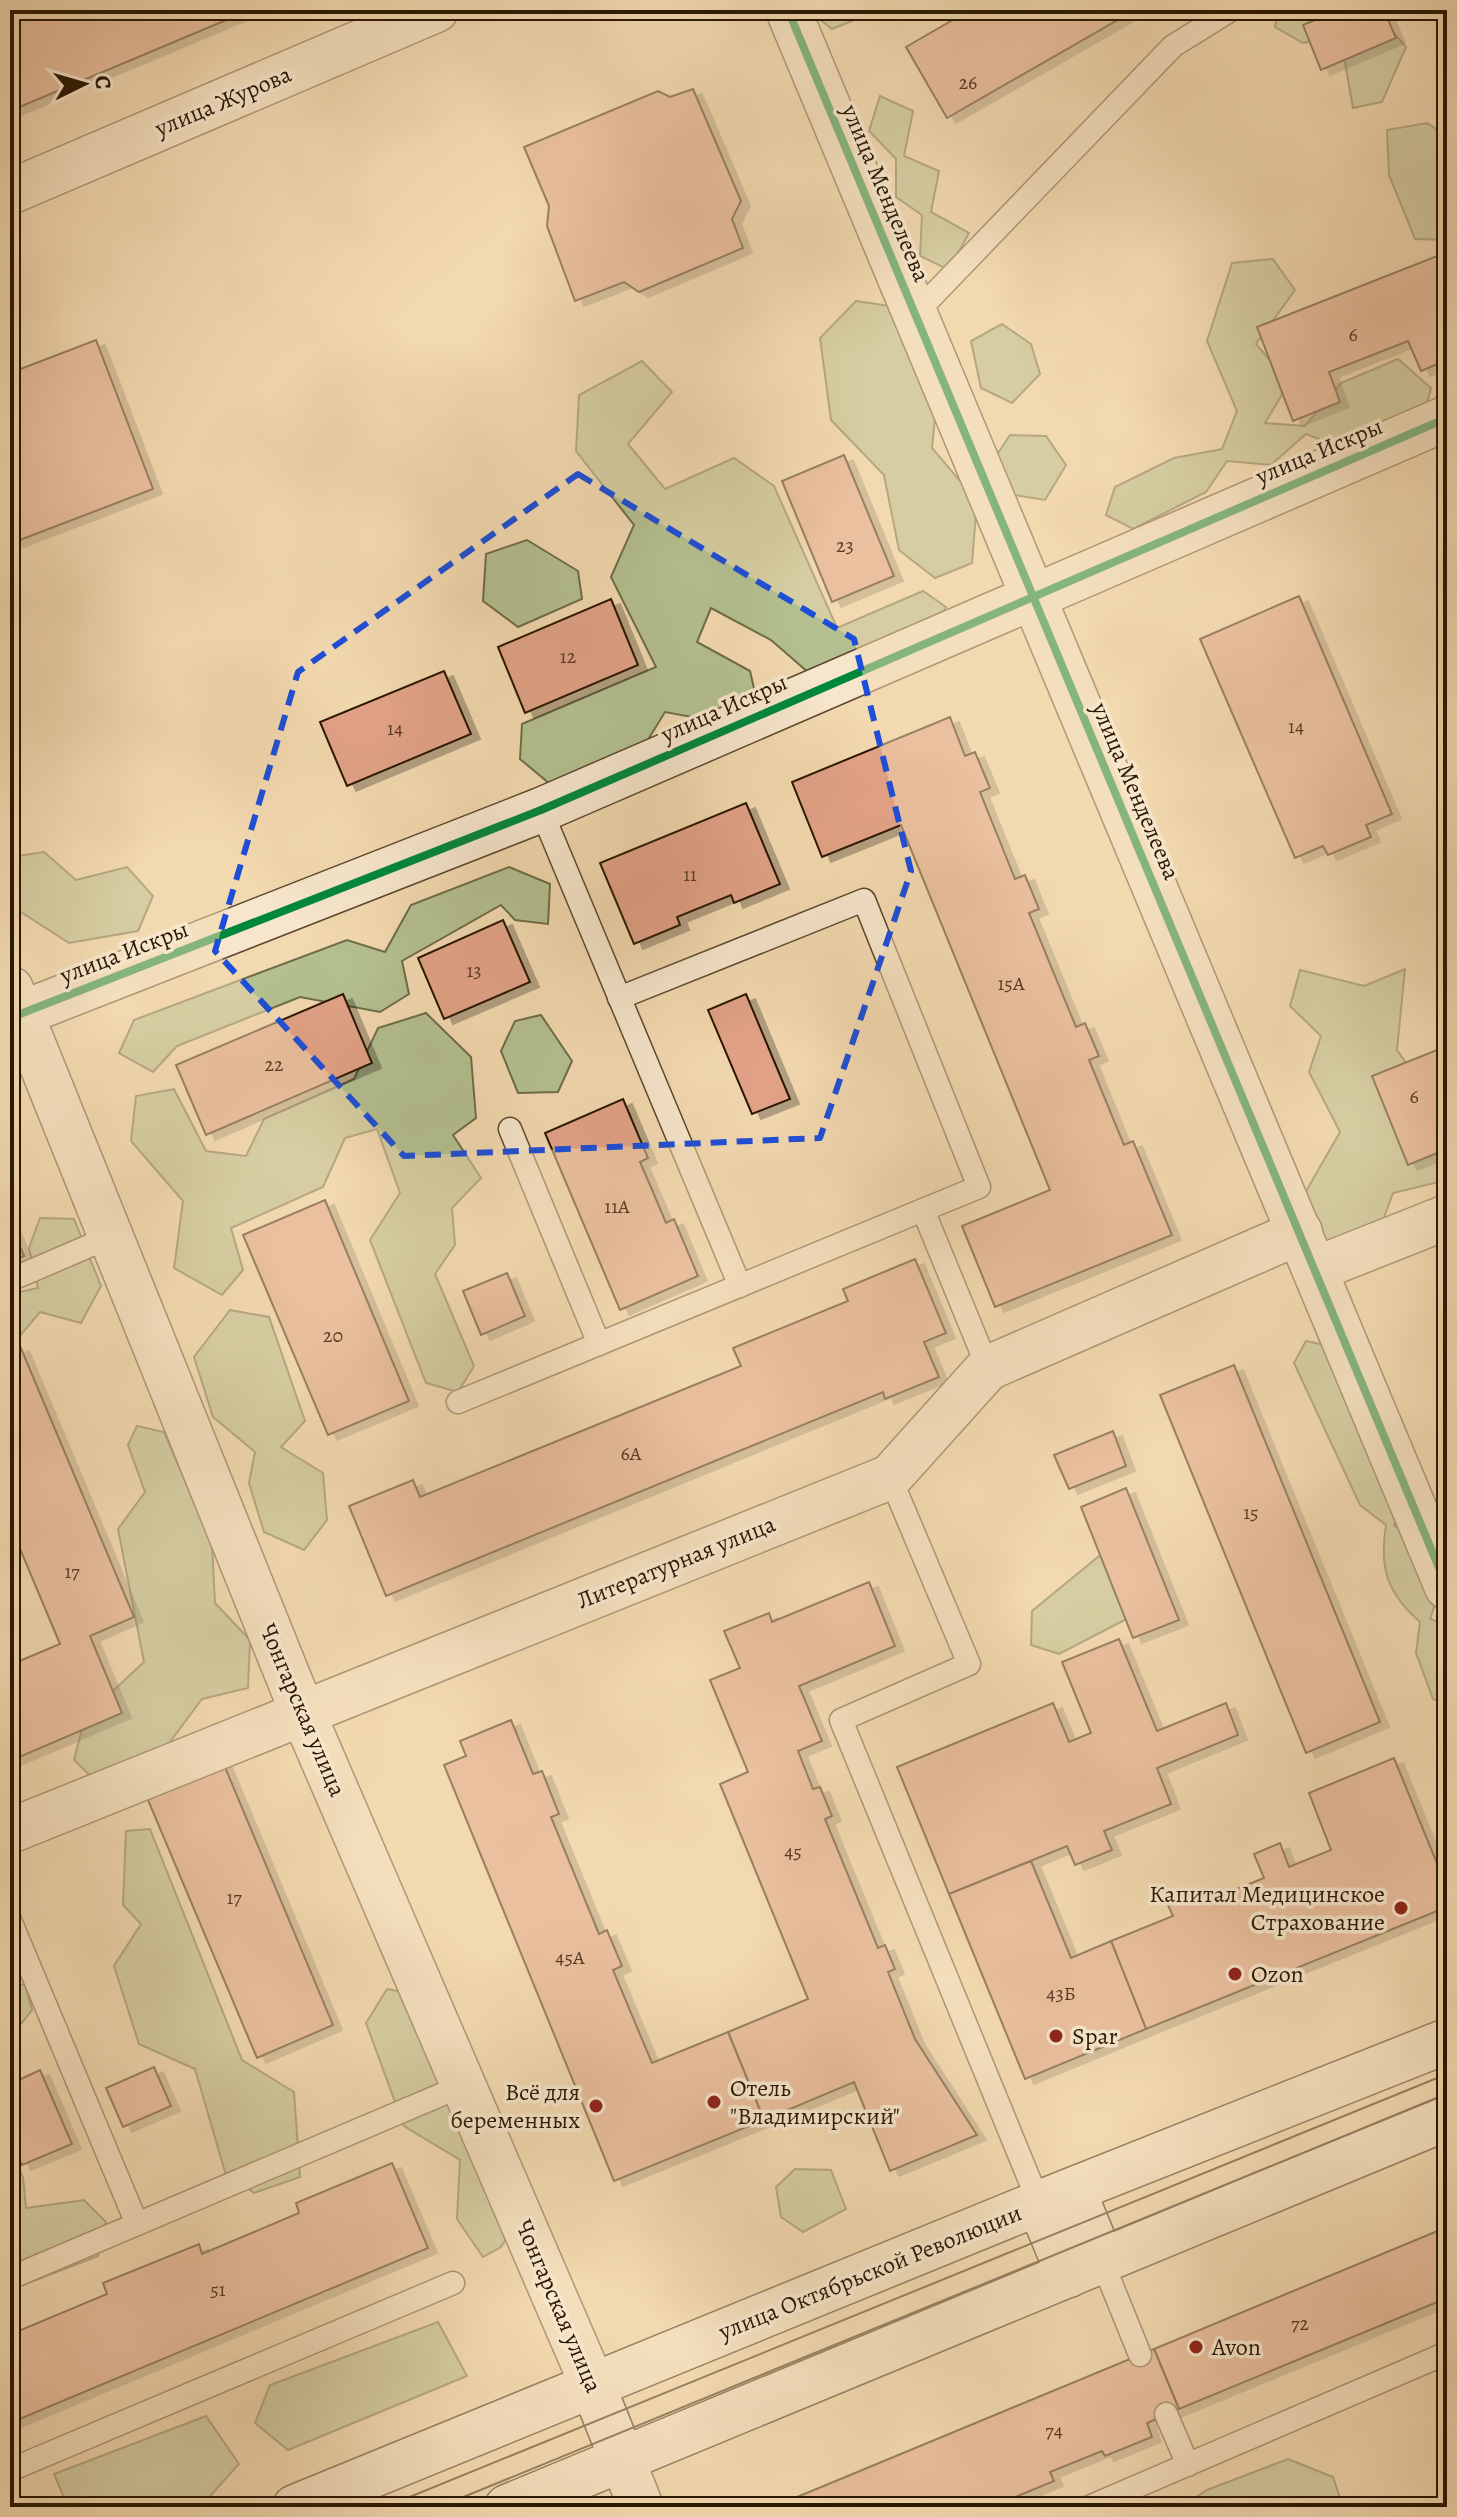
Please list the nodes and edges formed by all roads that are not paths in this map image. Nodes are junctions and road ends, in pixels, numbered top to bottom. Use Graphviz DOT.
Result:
graph roads {
  1 [pos="436,10"];
  2 [pos="788,10"];
  3 [pos="1231,10"];
  4 [pos="10,192"];
  5 [pos="915,314"];
  6 [pos="1447,418"];
  7 [pos="1032,596"];
  8 [pos="541,810"];
  9 [pos="619,998"];
  10 [pos="14,1006"];
  11 [pos="510,1129"];
  12 [pos="923,1210"];
  13 [pos="1447,1217"];
  14 [pos="110,1237"];
  15 [pos="1308,1250"];
  16 [pos="10,1280"];
  17 [pos="740,1286"];
  18 [pos="599,1344"];
  19 [pos="988,1368"];
  20 [pos="458,1402"];
  21 [pos="890,1477"];
  22 [pos="1447,1587"];
  23 [pos="302,1711"];
  24 [pos="10,1831"];
  25 [pos="10,1920"];
  26 [pos="1447,2041"];
  27 [pos="464,2085"];
  28 [pos="1447,2118"];
  29 [pos="1056,2196"];
  30 [pos="137,2224"];
  31 [pos="1086,2268"];
  32 [pos="10,2278"];
  33 [pos="453,2283"];
  34 [pos="1447,2353"];
  35 [pos="1140,2355"];
  36 [pos="593,2386"];
  37 [pos="1166,2414"];
  38 [pos="616,2444"];
  39 [pos="1188,2465"];
  40 [pos="10,2470"];
  41 [pos="295,2507"];
  42 [pos="507,2507"];
  43 [pos="641,2507"];
  44 [pos="1089,2507"];
  1 -- 4 [label="street, улица Журова"];
  2 -- 5 [label="street, улица Менделеева"];
  3 -- 5 [label="lane"];
  5 -- 7 [label="street, улица Менделеева"];
  6 -- 7 [label="street, улица Искры"];
  7 -- 8 [label="street, улица Искры"];
  7 -- 15 [label="street, улица Менделеева"];
  8 -- 9 [label="lane"];
  8 -- 10 [label="street, улица Искры"];
  9 -- 12 [label="lane"];
  9 -- 17 [label="lane"];
  10 -- 14 [label="street, Чонгарская улица"];
  11 -- 18 [label="lane"];
  12 -- 17 [label="lane"];
  12 -- 19 [label="lane"];
  13 -- 15 [label="street, Литературная улица"];
  14 -- 16 [label="lane"];
  14 -- 23 [label="street, Чонгарская улица"];
  15 -- 19 [label="street, Литературная улица"];
  15 -- 22 [label="street, улица Менделеева"];
  17 -- 18 [label="lane"];
  18 -- 20 [label="lane"];
  19 -- 21 [label="street, Литературная улица"];
  21 -- 23 [label="street, Литературная улица"];
  21 -- 29 [label="lane"];
  23 -- 24 [label="street, Литературная улица"];
  23 -- 27 [label="street, Чонгарская улица"];
  25 -- 30 [label="lane"];
  26 -- 29 [label="street, улица Октябрьской Революции"];
  27 -- 30 [label="lane"];
  27 -- 36 [label="street, Чонгарская улица"];
  28 -- 31 [label="street"];
  29 -- 31 [label="street"];
  29 -- 36 [label="street, улица Октябрьской Революции"];
  30 -- 32 [label="lane"];
  31 -- 35 [label="lane"];
  31 -- 38 [label="street"];
  33 -- 40 [label="lane"];
  34 -- 39 [label="lane"];
  36 -- 38 [label="street, Чонгарская улица"];
  36 -- 41 [label="street, улица Октябрьской Революции"];
  37 -- 39 [label="lane"];
  38 -- 42 [label="street"];
  38 -- 43 [label="street, Чонгарская улица"];
  39 -- 44 [label="lane"];
}
